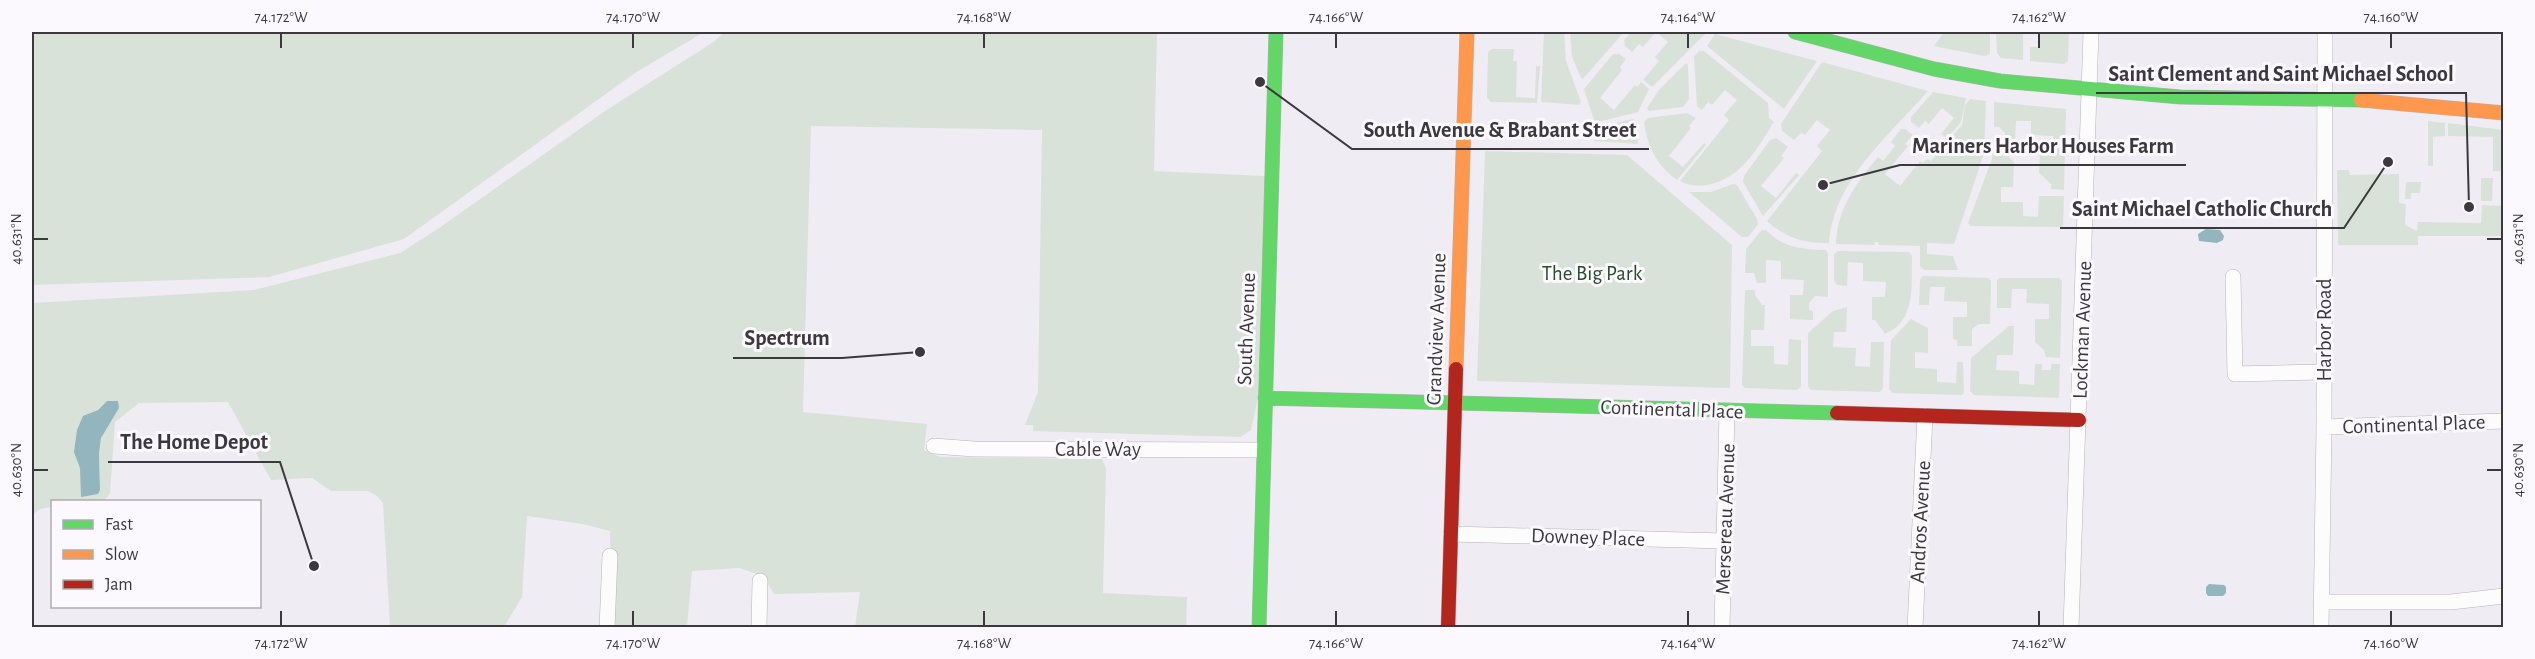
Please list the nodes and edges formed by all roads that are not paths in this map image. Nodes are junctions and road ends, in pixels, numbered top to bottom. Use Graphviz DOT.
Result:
graph roads {
  1 [pos="1276,32"];
  2 [pos="1467,32"];
  3 [pos="1795,32"];
  4 [pos="2091,32"];
  5 [pos="2325,32"];
  6 [pos="2089,90"];
  7 [pos="2323,99"];
  8 [pos="2504,112"];
  9 [pos="2233,277"];
  10 [pos="2324,372"];
  11 [pos="1265,398"];
  12 [pos="1455,403"];
  13 [pos="1727,410"];
  14 [pos="1925,416"];
  15 [pos="2079,420"];
  16 [pos="2504,421"];
  17 [pos="2324,427"];
  18 [pos="934,446"];
  19 [pos="1263,450"];
  20 [pos="1451,534"];
  21 [pos="1724,541"];
  22 [pos="610,556"];
  23 [pos="760,581"];
  24 [pos="2504,596"];
  25 [pos="2322,602"];
  26 [pos="607,627"];
  27 [pos="759,627"];
  28 [pos="1259,627"];
  29 [pos="1448,627"];
  30 [pos="1722,627"];
  31 [pos="1915,627"];
  32 [pos="2071,627"];
  33 [pos="2321,627"];
  1 -- 11 [label="street, South Avenue"];
  2 -- 12 [label="street, Grandview Avenue"];
  3 -- 6 [label="street"];
  4 -- 6 [label="street, Lockman Avenue"];
  5 -- 7 [label="street, Harbor Road"];
  6 -- 7 [label="street"];
  6 -- 15 [label="street, Lockman Avenue"];
  7 -- 8 [label="street"];
  7 -- 10 [label="street, Harbor Road"];
  9 -- 10 [label="street"];
  10 -- 17 [label="street, Harbor Road"];
  11 -- 12 [label="street, Continental Place"];
  11 -- 19 [label="street, South Avenue"];
  12 -- 13 [label="street, Continental Place"];
  12 -- 20 [label="street, Grandview Avenue"];
  13 -- 14 [label="street, Continental Place"];
  13 -- 21 [label="street, Mersereau Avenue"];
  14 -- 15 [label="street, Continental Place"];
  14 -- 31 [label="street, Andros Avenue"];
  15 -- 32 [label="street, Lockman Avenue"];
  16 -- 17 [label="street, Continental Place"];
  17 -- 25 [label="street, Harbor Road"];
  18 -- 19 [label="street, Cable Way"];
  19 -- 28 [label="street, South Avenue"];
  20 -- 21 [label="street, Downey Place"];
  20 -- 29 [label="street, Grandview Avenue"];
  21 -- 30 [label="street, Mersereau Avenue"];
  22 -- 26 [label="street"];
  23 -- 27 [label="street"];
  24 -- 25 [label="street"];
  25 -- 33 [label="street, Harbor Road"];
}
